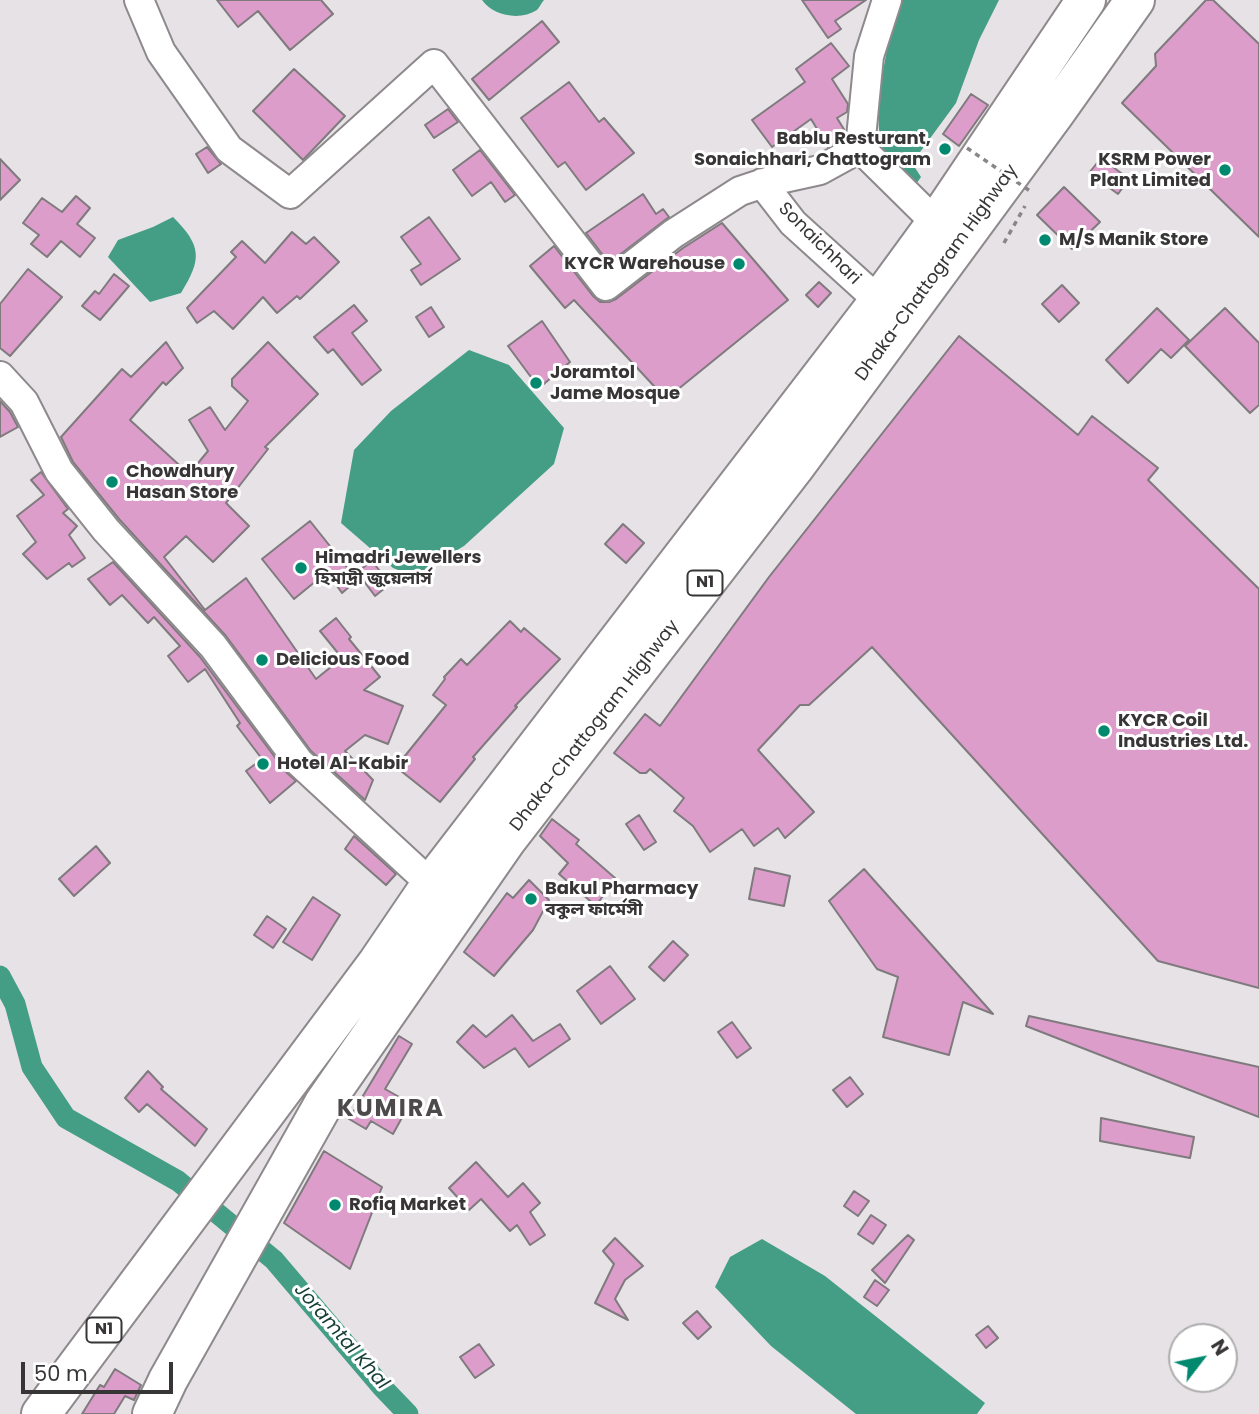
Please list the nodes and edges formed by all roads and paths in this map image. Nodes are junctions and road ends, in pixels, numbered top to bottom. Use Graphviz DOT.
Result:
graph roads {
  1 [pos="139,0"];
  2 [pos="887,0"];
  3 [pos="1086,0"];
  4 [pos="1135,0"];
  5 [pos="860,148"];
  6 [pos="967,148"];
  7 [pos="762,183"];
  8 [pos="936,223"];
  9 [pos="1003,243"];
  10 [pos="879,301"];
  11 [pos="0,376"];
  12 [pos="431,884"];
  13 [pos="41,1414"];
  14 [pos="152,1414"];
  1 -- 7 [label="street"];
  2 -- 5 [label="street"];
  3 -- 8 [label="highway, Dhaka-Chattogram Highway / N1"];
  4 -- 14 [label="highway, Dhaka-Chattogram Highway / N1"];
  5 -- 7 [label="street"];
  5 -- 8 [label="street"];
  6 -- 9 [label="path, bridge"];
  7 -- 10 [label="street, Sonaichhari"];
  8 -- 10 [label="highway, Dhaka-Chattogram Highway / N1"];
  10 -- 12 [label="highway, Dhaka-Chattogram Highway / N1"];
  11 -- 12 [label="street"];
  12 -- 13 [label="highway, Dhaka-Chattogram Highway / N1"];
}
